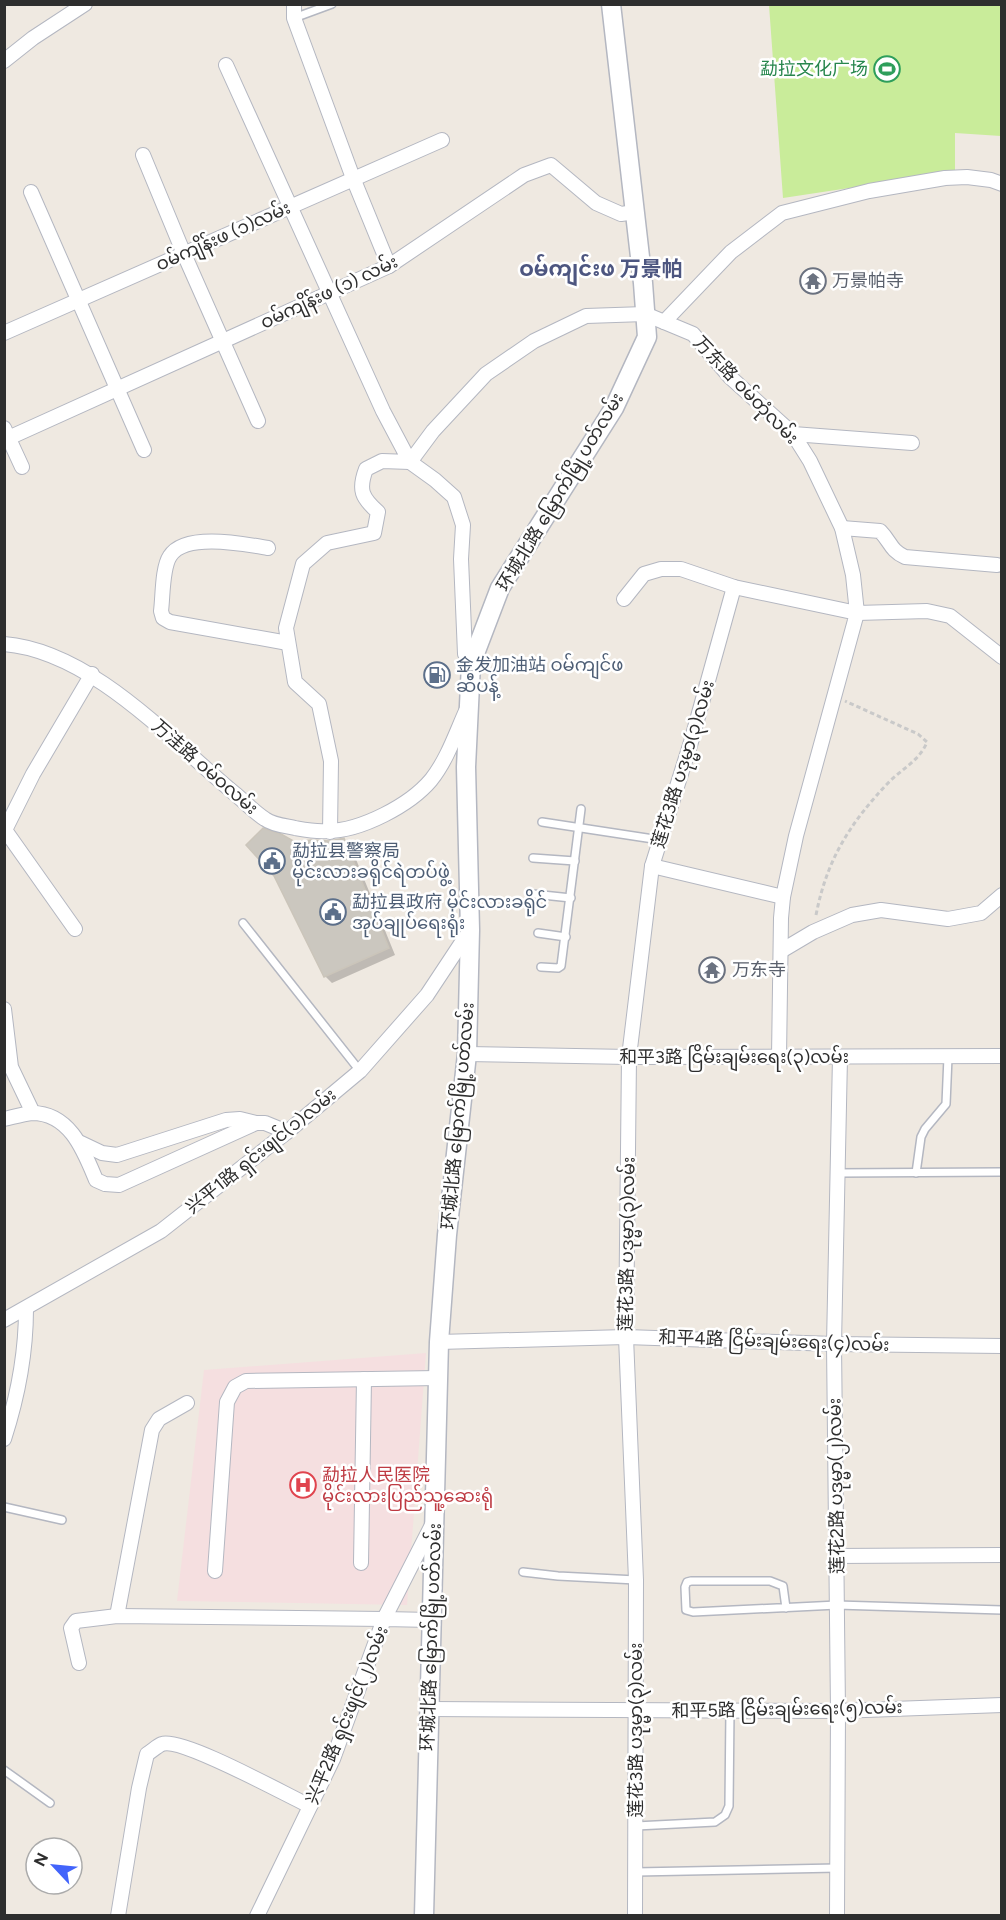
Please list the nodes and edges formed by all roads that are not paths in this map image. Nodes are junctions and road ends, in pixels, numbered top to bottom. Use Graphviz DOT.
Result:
graph roads {
  1 [pos="85,4"];
  2 [pos="332,4"];
  3 [pos="611,4"];
  4 [pos="294,11"];
  5 [pos="4,61"];
  6 [pos="226,64"];
  7 [pos="442,140"];
  8 [pos="143,155"];
  9 [pos="354,178"];
  10 [pos="1002,184"];
  11 [pos="30,192"];
  12 [pos="289,207"];
  13 [pos="635,212"];
  14 [pos="184,254"];
  15 [pos="390,266"];
  16 [pos="329,293"];
  17 [pos="78,300"];
  18 [pos="645,314"];
  19 [pos="664,322"];
  20 [pos="4,333"];
  21 [pos="223,342"];
  22 [pos="117,389"];
  23 [pos="258,421"];
  24 [pos="793,434"];
  25 [pos="6,435"];
  26 [pos="912,443"];
  27 [pos="144,450"];
  28 [pos="410,462"];
  29 [pos="22,467"];
  30 [pos="842,528"];
  31 [pos="268,548"];
  32 [pos="998,565"];
  33 [pos="734,586"];
  34 [pos="624,599"];
  35 [pos="857,613"];
  36 [pos="288,643"];
  37 [pos="4,644"];
  38 [pos="1002,657"];
  39 [pos="471,664"];
  40 [pos="92,674"];
  41 [pos="469,703"];
  42 [pos="582,809"];
  43 [pos="542,822"];
  44 [pos="579,827"];
  45 [pos="330,832"];
  46 [pos="660,840"];
  47 [pos="533,858"];
  48 [pos="575,861"];
  49 [pos="652,866"];
  50 [pos="533,894"];
  51 [pos="1002,895"];
  52 [pos="783,897"];
  53 [pos="571,898"];
  54 [pos="243,923"];
  55 [pos="75,929"];
  56 [pos="470,930"];
  57 [pos="538,933"];
  58 [pos="566,937"];
  59 [pos="781,951"];
  60 [pos="541,967"];
  61 [pos="4,1009"];
  62 [pos="467,1054"];
  63 [pos="948,1056"];
  64 [pos="1002,1056"];
  65 [pos="779,1057"];
  66 [pos="840,1057"];
  67 [pos="629,1058"];
  68 [pos="360,1071"];
  69 [pos="33,1113"];
  70 [pos="4,1119"];
  71 [pos="256,1123"];
  72 [pos="287,1132"];
  73 [pos="81,1143"];
  74 [pos="1002,1172"];
  75 [pos="837,1173"];
  76 [pos="916,1173"];
  77 [pos="26,1309"];
  78 [pos="4,1320"];
  79 [pos="626,1337"];
  80 [pos="439,1342"];
  81 [pos="834,1344"];
  82 [pos="1002,1346"];
  83 [pos="438,1378"];
  84 [pos="364,1379"];
  85 [pos="188,1403"];
  86 [pos="4,1440"];
  87 [pos="4,1507"];
  88 [pos="62,1520"];
  89 [pos="434,1521"];
  90 [pos="1002,1555"];
  91 [pos="836,1556"];
  92 [pos="361,1563"];
  93 [pos="214,1571"];
  94 [pos="523,1572"];
  95 [pos="636,1580"];
  96 [pos="837,1605"];
  97 [pos="786,1608"];
  98 [pos="1002,1610"];
  99 [pos="117,1616"];
  100 [pos="384,1619"];
  101 [pos="431,1620"];
  102 [pos="79,1663"];
  103 [pos="1002,1704"];
  104 [pos="429,1709"];
  105 [pos="637,1710"];
  106 [pos="730,1710"];
  107 [pos="838,1711"];
  108 [pos="4,1770"];
  109 [pos="50,1803"];
  110 [pos="310,1806"];
  111 [pos="636,1826"];
  112 [pos="837,1868"];
  113 [pos="636,1872"];
  114 [pos="118,1916"];
  115 [pos="257,1916"];
  116 [pos="424,1916"];
  117 [pos="635,1916"];
  118 [pos="837,1916"];
  1 -- 5 [label="street"];
  2 -- 4 [label="lane"];
  3 -- 13 [label="street, 环城北路 မြောက်မြို့ပတ်လမ်း"];
  4 -- 9 [label="street"];
  6 -- 12 [label="street"];
  7 -- 9 [label="street, ဝမ်ကျိန်းဖ (၁)လမ်း"];
  8 -- 14 [label="street"];
  9 -- 12 [label="street, ဝမ်ကျိန်းဖ (၁)လမ်း"];
  9 -- 15 [label="street"];
  10 -- 19 [label="street"];
  11 -- 17 [label="street"];
  12 -- 14 [label="street, ဝမ်ကျိန်းဖ (၁)လမ်း"];
  12 -- 16 [label="street"];
  13 -- 15 [label="street, ဝမ်ကျိန်းဖ (၁) လမ်း"];
  13 -- 18 [label="street, 环城北路 မြောက်မြို့ပတ်လမ်း"];
  14 -- 17 [label="street, ဝမ်ကျိန်းဖ (၁)လမ်း"];
  14 -- 21 [label="street"];
  15 -- 16 [label="street, ဝမ်ကျိန်းဖ (၁) လမ်း"];
  16 -- 21 [label="street, ဝမ်ကျိန်းဖ (၁) လမ်း"];
  16 -- 28 [label="street"];
  17 -- 20 [label="street, ဝမ်ကျိန်းဖ (၁)လမ်း"];
  17 -- 22 [label="street"];
  18 -- 19 [label="street, 万东路 ဝမ်တုံလမ်း"];
  18 -- 28 [label="street"];
  18 -- 39 [label="street, 环城北路 မြောက်မြို့ပတ်လမ်း"];
  19 -- 24 [label="street, 万东路 ဝမ်တုံလမ်း"];
  21 -- 22 [label="street, ဝမ်ကျိန်းဖ (၁) လမ်း"];
  21 -- 23 [label="street"];
  22 -- 25 [label="street, ဝမ်ကျိန်းဖ (၁) လမ်း"];
  22 -- 27 [label="street"];
  24 -- 26 [label="street"];
  24 -- 30 [label="street, 万东路 ဝမ်တုံလမ်း"];
  25 -- 29 [label="street"];
  28 -- 36 [label="street"];
  28 -- 39 [label="street"];
  30 -- 32 [label="street"];
  30 -- 35 [label="street, 万东路 ဝမ်တုံလမ်း"];
  31 -- 36 [label="street"];
  33 -- 34 [label="street"];
  33 -- 35 [label="street"];
  33 -- 46 [label="street, 莲花3路 ပဒုမ္မာ(၃)လမ်း"];
  35 -- 38 [label="street"];
  35 -- 52 [label="street"];
  36 -- 45 [label="street"];
  37 -- 40 [label="street, 万洼路 ဝမ်ဝလမ်း"];
  39 -- 41 [label="street, 环城北路 မြောက်မြို့ပတ်လမ်း"];
  40 -- 45 [label="street, 万洼路 ဝမ်ဝလမ်း"];
  40 -- 55 [label="street"];
  41 -- 45 [label="street, 万洼路 ဝမ်ဝလမ်း"];
  41 -- 56 [label="street, 环城北路 မြောက်မြို့ပတ်လမ်း"];
  42 -- 44 [label="lane"];
  43 -- 44 [label="lane"];
  44 -- 46 [label="lane"];
  44 -- 48 [label="lane"];
  46 -- 49 [label="street, 莲花3路 ပဒုမ္မာ(၃)လမ်း"];
  47 -- 48 [label="lane"];
  48 -- 53 [label="lane"];
  49 -- 52 [label="street"];
  49 -- 67 [label="street, 莲花3路 ပဒုမ္မာ(၃)လမ်း"];
  50 -- 53 [label="lane"];
  51 -- 59 [label="street"];
  52 -- 59 [label="street"];
  53 -- 58 [label="lane"];
  54 -- 68 [label="lane"];
  56 -- 62 [label="street, 环城北路 မြောက်မြို့ပတ်လမ်း"];
  56 -- 68 [label="street, 兴平1路 ရှင်းဖျင်(၁)လမ်း"];
  57 -- 58 [label="lane"];
  58 -- 60 [label="lane"];
  59 -- 65 [label="street"];
  61 -- 69 [label="street"];
  62 -- 67 [label="street, 和平3路 ငြိမ်းချမ်းရေး(၃)လမ်း"];
  62 -- 80 [label="street, 环城北路 မြောက်မြို့ပတ်လမ်း"];
  63 -- 64 [label="street, 和平3路 ငြိမ်းချမ်းရေး(၃)လမ်း"];
  63 -- 66 [label="street, 和平3路 ငြိမ်းချမ်းရေး(၃)လမ်း"];
  63 -- 76 [label="lane"];
  65 -- 66 [label="street, 和平3路 ငြိမ်းချမ်းရေး(၃)လမ်း"];
  65 -- 67 [label="street, 和平3路 ငြိမ်းချမ်းရေး(၃)လမ်း"];
  66 -- 75 [label="street, 莲花2路 ပဒုမ္မာ(၂)လမ်း"];
  67 -- 79 [label="street, 莲花3路 ပဒုမ္မာ(၃)လမ်း"];
  68 -- 72 [label="street, 兴平1路 ရှင်းဖျင်(၁)လမ်း"];
  69 -- 70 [label="street"];
  69 -- 73 [label="street"];
  71 -- 72 [label="street"];
  71 -- 73 [label="street"];
  71 -- 73 [label="street"];
  72 -- 77 [label="street, 兴平1路 ရှင်းဖျင်(၁)လမ်း"];
  74 -- 76 [label="lane"];
  75 -- 76 [label="lane"];
  75 -- 81 [label="street, 莲花2路 ပဒုမ္မာ(၂)လမ်း"];
  77 -- 78 [label="street, 兴平1路 ရှင်းဖျင်(၁)လမ်း"];
  77 -- 86 [label="street"];
  79 -- 80 [label="street, 和平4路 ငြိမ်းချမ်းရေး(၄)လမ်း"];
  79 -- 81 [label="street, 和平4路 ငြိမ်းချမ်းရေး(၄)လမ်း"];
  79 -- 95 [label="street, 莲花3路 ပဒုမ္မာ(၃)လမ်း"];
  80 -- 83 [label="street, 环城北路 မြောက်မြို့ပတ်လမ်း"];
  81 -- 82 [label="street, 和平4路 ငြိမ်းချမ်းရေး(၄)လမ်း"];
  81 -- 91 [label="street, 莲花2路 ပဒုမ္မာ(၂)လမ်း"];
  83 -- 84 [label="street"];
  83 -- 89 [label="street, 环城北路 မြောက်မြို့ပတ်လမ်း"];
  84 -- 92 [label="street"];
  84 -- 93 [label="street"];
  85 -- 99 [label="street"];
  87 -- 88 [label="lane"];
  89 -- 100 [label="street"];
  89 -- 101 [label="street, 环城北路 မြောက်မြို့ပတ်လမ်း"];
  90 -- 91 [label="street"];
  91 -- 96 [label="street, 莲花2路 ပဒုမ္မာ(၂)လမ်း"];
  94 -- 95 [label="lane"];
  95 -- 105 [label="street, 莲花3路 ပဒုမ္မာ(၃)လမ်း"];
  96 -- 97 [label="lane"];
  96 -- 98 [label="lane"];
  96 -- 107 [label="street, 莲花2路 ပဒုမ္မာ(၂)လမ်း"];
  97 -- 97 [label="lane"];
  99 -- 100 [label="street"];
  99 -- 102 [label="street"];
  100 -- 101 [label="street, 兴平2路 ရှင်းဖျင်(၂)လမ်း"];
  100 -- 110 [label="street, 兴平2路 ရှင်းဖျင်(၂)လမ်း"];
  101 -- 104 [label="street, 环城北路 မြောက်မြို့ပတ်လမ်း"];
  103 -- 107 [label="street, 和平5路 ငြိမ်းချမ်းရေး(၅)လမ်း"];
  104 -- 105 [label="street, 和平5路 ငြိမ်းချမ်းရေး(၅)လမ်း"];
  104 -- 116 [label="street, 环城北路 မြောက်မြို့ပတ်လမ်း"];
  105 -- 106 [label="street, 和平5路 ငြိမ်းချမ်းရေး(၅)လမ်း"];
  105 -- 111 [label="street, 莲花3路 ပဒုမ္မာ(၃)လမ်း"];
  106 -- 107 [label="street, 和平5路 ငြိမ်းချမ်းရေး(၅)လမ်း"];
  106 -- 111 [label="lane"];
  107 -- 112 [label="street, 莲花2路 ပဒုမ္မာ(၂)လမ်း"];
  108 -- 109 [label="lane"];
  110 -- 114 [label="street"];
  110 -- 115 [label="street, 兴平2路 ရှင်းဖျင်(၂)လမ်း"];
  111 -- 113 [label="street, 莲花3路 ပဒုမ္မာ(၃)လမ်း"];
  112 -- 113 [label="lane"];
  112 -- 118 [label="street, 莲花2路 ပဒုမ္မာ(၂)လမ်း"];
  113 -- 117 [label="street, 莲花3路 ပဒုမ္မာ(၃)လမ်း"];
}
